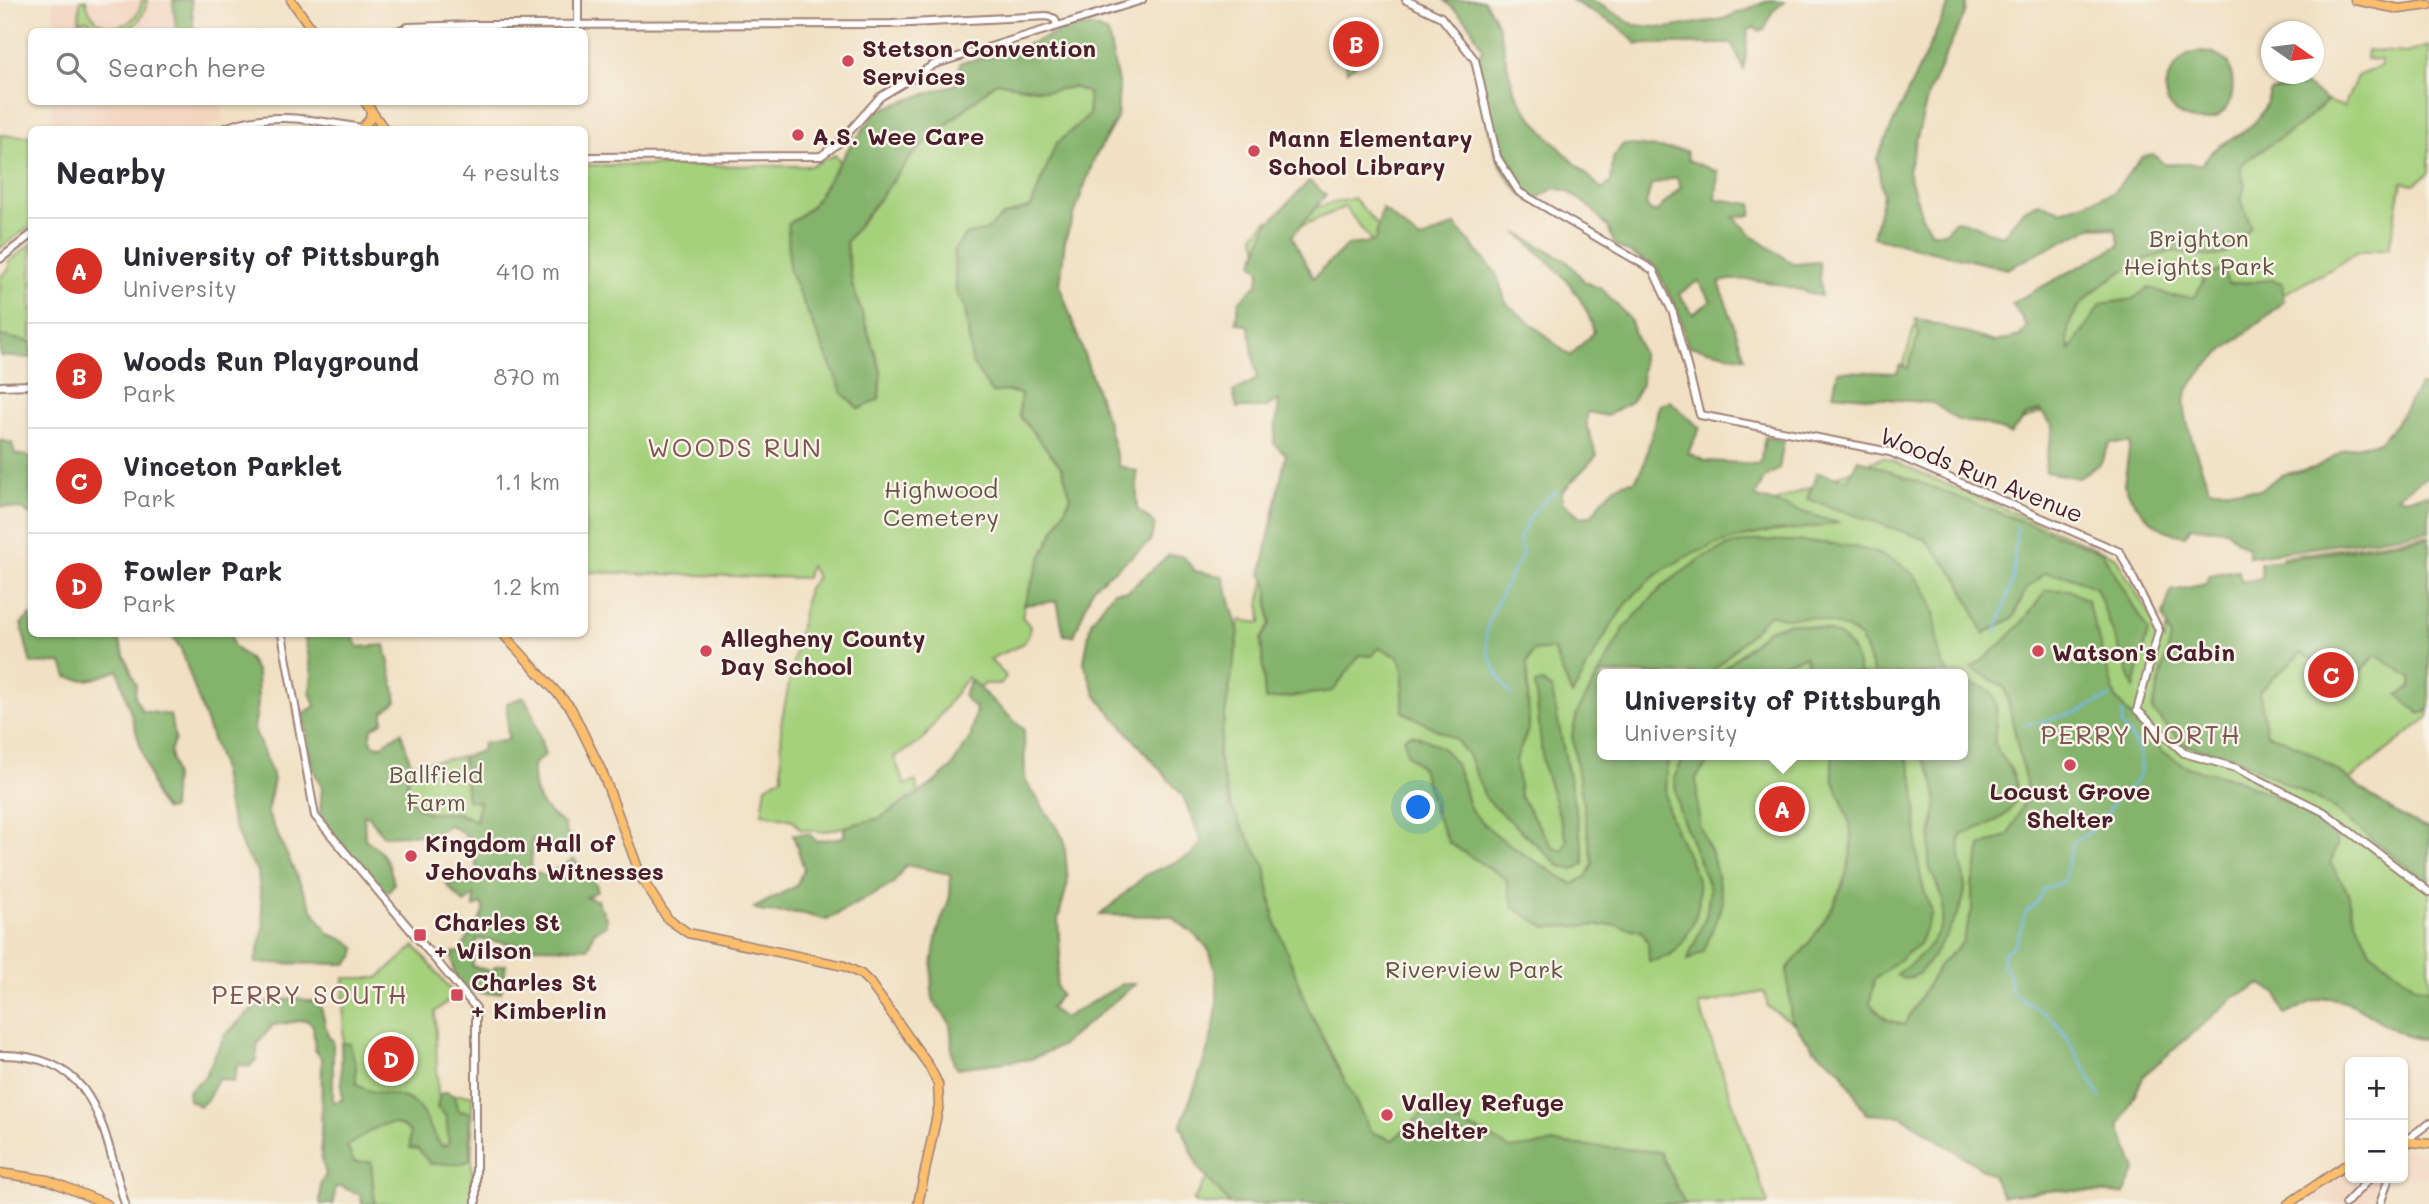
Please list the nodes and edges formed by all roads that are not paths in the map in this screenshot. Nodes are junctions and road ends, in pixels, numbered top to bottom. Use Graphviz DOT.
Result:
graph roads {
  1 [pos="292,0"];
  2 [pos="578,0"];
  3 [pos="1142,0"];
  4 [pos="1406,0"];
  5 [pos="2355,0"];
  6 [pos="2429,5"];
  7 [pos="578,25"];
  8 [pos="1057,26"];
  9 [pos="311,28"];
  10 [pos="405,28"];
  11 [pos="367,105"];
  12 [pos="371,110"];
  13 [pos="230,126"];
  14 [pos="346,126"];
  15 [pos="364,126"];
  16 [pos="382,126"];
  17 [pos="588,157"];
  18 [pos="28,237"];
  19 [pos="0,259"];
  20 [pos="0,386"];
  21 [pos="28,386"];
  22 [pos="283,637"];
  23 [pos="506,637"];
  24 [pos="2429,892"];
  25 [pos="0,1055"];
  26 [pos="2429,1123"];
  27 [pos="2408,1139"];
  28 [pos="2408,1143"];
  29 [pos="2429,1144"];
  30 [pos="2345,1165"];
  31 [pos="0,1173"];
  32 [pos="2365,1183"];
  33 [pos="2387,1183"];
  34 [pos="107,1204"];
  35 [pos="125,1204"];
  36 [pos="476,1204"];
  37 [pos="918,1204"];
  38 [pos="2288,1204"];
  39 [pos="2345,1204"];
  40 [pos="2380,1204"];
  1 -- 9 [label="main road"];
  2 -- 7 [label="street"];
  3 -- 8 [label="street"];
  4 -- 24 [label="street, Woods Run Avenue"];
  5 -- 6 [label="main road"];
  7 -- 8 [label="street"];
  7 -- 10 [label="street"];
  8 -- 17 [label="street"];
  11 -- 12 [label="main road"];
  12 -- 15 [label="main road"];
  12 -- 16 [label="main road"];
  13 -- 14 [label="street"];
  18 -- 19 [label="street"];
  20 -- 21 [label="street"];
  22 -- 36 [label="street"];
  23 -- 37 [label="main road"];
  25 -- 35 [label="street"];
  26 -- 27 [label="street"];
  28 -- 29 [label="main road"];
  30 -- 38 [label="main road"];
  31 -- 34 [label="main road"];
  32 -- 39 [label="street"];
  33 -- 40 [label="street"];
}
